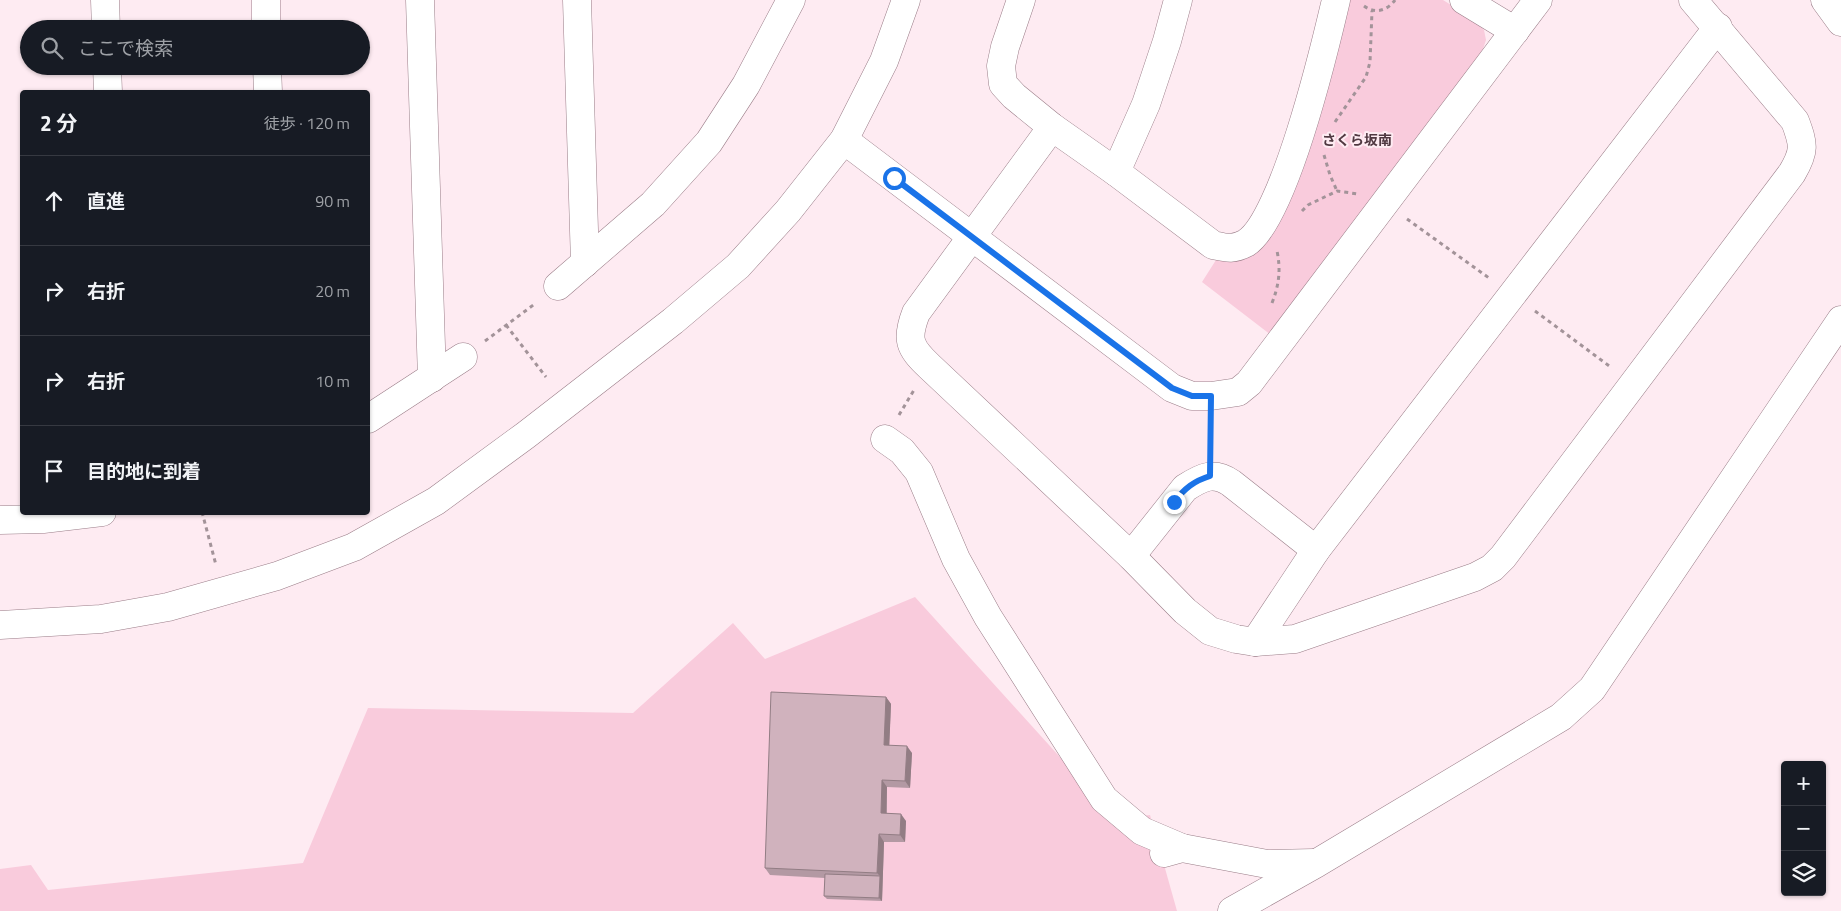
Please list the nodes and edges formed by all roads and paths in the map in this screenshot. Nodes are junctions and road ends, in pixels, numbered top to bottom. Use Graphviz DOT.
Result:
graph roads {
  1 [pos="106,0"];
  2 [pos="266,0"];
  3 [pos="420,0"];
  4 [pos="577,0"];
  5 [pos="791,0"];
  6 [pos="906,0"];
  7 [pos="1021,0"];
  8 [pos="1178,0"];
  9 [pos="1336,0"];
  10 [pos="1395,0"];
  11 [pos="1464,0"];
  12 [pos="1538,0"];
  13 [pos="1693,0"];
  14 [pos="1826,0"];
  15 [pos="106,20"];
  16 [pos="266,20"];
  17 [pos="1841,22"];
  18 [pos="1718,27"];
  19 [pos="1515,31"];
  20 [pos="107,75"];
  21 [pos="267,75"];
  22 [pos="108,90"];
  23 [pos="268,90"];
  24 [pos="1333,125"];
  25 [pos="1052,127"];
  26 [pos="844,140"];
  27 [pos="1322,147"];
  28 [pos="1116,172"];
  29 [pos="1337,192"];
  30 [pos="1385,203"];
  31 [pos="1301,212"];
  32 [pos="1259,230"];
  33 [pos="972,237"];
  34 [pos="585,263"];
  35 [pos="558,286"];
  36 [pos="1841,320"];
  37 [pos="506,325"];
  38 [pos="1284,337"];
  39 [pos="463,357"];
  40 [pos="928,366"];
  41 [pos="546,377"];
  42 [pos="432,378"];
  43 [pos="1211,396"];
  44 [pos="370,418"];
  45 [pos="885,439"];
  46 [pos="1210,476"];
  47 [pos="77,515"];
  48 [pos="203,515"];
  49 [pos="0,520"];
  50 [pos="1316,550"];
  51 [pos="1131,556"];
  52 [pos="216,565"];
  53 [pos="0,625"];
  54 [pos="1255,642"];
  55 [pos="1182,848"];
  56 [pos="1153,856"];
  57 [pos="1317,863"];
  58 [pos="1232,911"];
  1 -- 15 [label="street"];
  2 -- 16 [label="street"];
  3 -- 42 [label="street"];
  4 -- 34 [label="street"];
  5 -- 34 [label="street"];
  6 -- 26 [label="street"];
  7 -- 25 [label="street"];
  8 -- 28 [label="street"];
  9 -- 32 [label="street"];
  10 -- 24 [label="path"];
  11 -- 19 [label="street"];
  12 -- 19 [label="street"];
  13 -- 18 [label="street"];
  14 -- 17 [label="street"];
  18 -- 50 [label="street"];
  18 -- 54 [label="street"];
  19 -- 30 [label="street"];
  20 -- 22 [label="street"];
  21 -- 23 [label="street"];
  25 -- 28 [label="street"];
  25 -- 33 [label="street"];
  26 -- 33 [label="street"];
  26 -- 53 [label="street"];
  27 -- 29 [label="path"];
  28 -- 32 [label="street"];
  29 -- 30 [label="path"];
  29 -- 31 [label="path"];
  30 -- 38 [label="street"];
  32 -- 38 [label="path"];
  33 -- 40 [label="street"];
  33 -- 43 [label="street"];
  34 -- 35 [label="street"];
  35 -- 37 [label="path"];
  36 -- 57 [label="street"];
  37 -- 39 [label="path"];
  37 -- 41 [label="path"];
  38 -- 43 [label="street"];
  39 -- 42 [label="street"];
  40 -- 45 [label="path"];
  40 -- 51 [label="street"];
  42 -- 44 [label="street"];
  43 -- 46 [label="path"];
  45 -- 55 [label="street"];
  46 -- 50 [label="street"];
  46 -- 51 [label="street"];
  47 -- 49 [label="street"];
  48 -- 52 [label="path"];
  50 -- 54 [label="street"];
  51 -- 54 [label="street"];
  55 -- 56 [label="street"];
  55 -- 57 [label="street"];
  57 -- 58 [label="street"];
}
